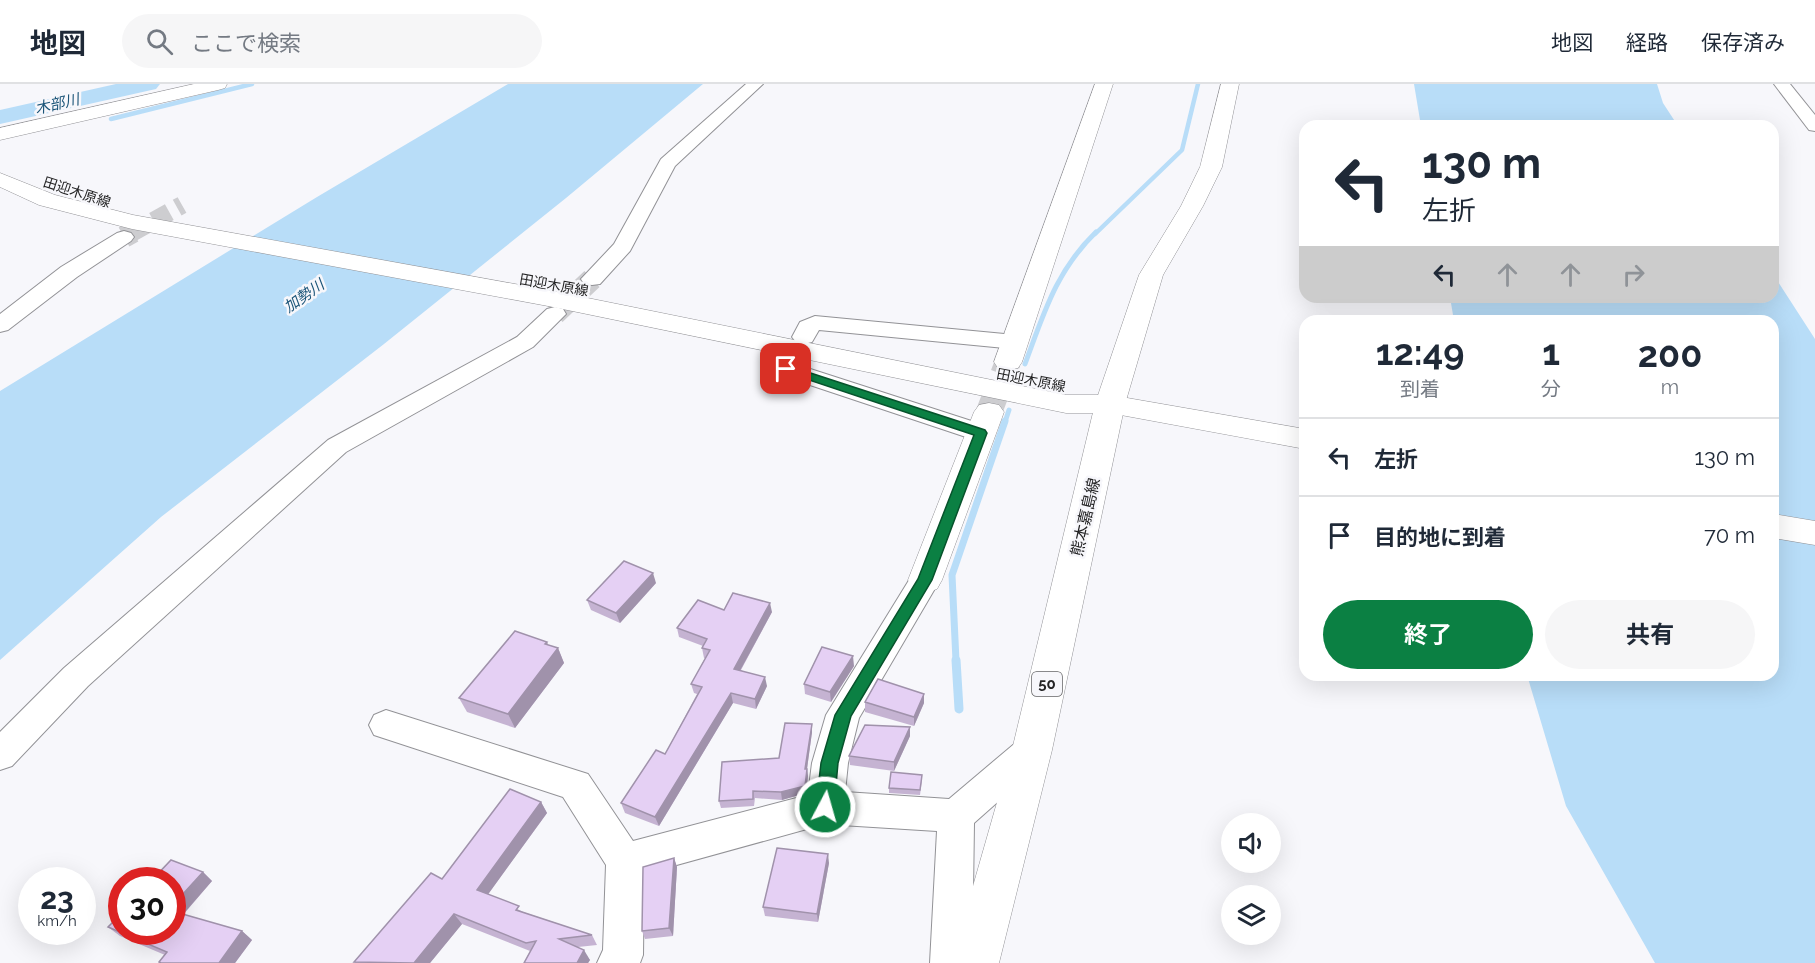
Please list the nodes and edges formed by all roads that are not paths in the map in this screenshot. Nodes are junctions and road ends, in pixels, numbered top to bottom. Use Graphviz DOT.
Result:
graph roads {
  1 [pos="218,84"];
  2 [pos="755,84"];
  3 [pos="1104,84"];
  4 [pos="1230,84"];
  5 [pos="1782,84"];
  6 [pos="1815,126"];
  7 [pos="0,134"];
  8 [pos="0,162"];
  9 [pos="0,179"];
  10 [pos="236,235"];
  11 [pos="592,279"];
  12 [pos="0,304"];
  13 [pos="555,314"];
  14 [pos="0,325"];
  15 [pos="794,343"];
  16 [pos="1011,352"];
  17 [pos="1110,404"];
  18 [pos="985,422"];
  19 [pos="1299,438"];
  20 [pos="1779,527"];
  21 [pos="1815,533"];
  22 [pos="925,580"];
  23 [pos="386,725"];
  24 [pos="1032,750"];
  25 [pos="0,755"];
  26 [pos="825,807"];
  27 [pos="956,816"];
  28 [pos="625,861"];
  29 [pos="618,963"];
  30 [pos="951,963"];
  31 [pos="975,963"];
  1 -- 7 [label="main road"];
  2 -- 11 [label="street"];
  3 -- 16 [label="main road"];
  4 -- 17 [label="main road, 熊本嘉島線 / 50"];
  5 -- 6 [label="street"];
  8 -- 10 [label="main road, 田迎木原線"];
  9 -- 10 [label="main road, 田迎木原線"];
  10 -- 15 [label="main road, 田迎木原線"];
  12 -- 14 [label="street"];
  13 -- 25 [label="street"];
  15 -- 16 [label="street"];
  15 -- 17 [label="main road, 田迎木原線"];
  15 -- 18 [label="street"];
  17 -- 19 [label="main road, 田迎木原線"];
  17 -- 24 [label="main road, 熊本嘉島線 / 50"];
  18 -- 22 [label="main road"];
  20 -- 21 [label="main road"];
  22 -- 26 [label="street"];
  23 -- 28 [label="street"];
  24 -- 27 [label="street"];
  24 -- 31 [label="main road, 熊本嘉島線 / 50"];
  26 -- 27 [label="street"];
  26 -- 28 [label="street"];
  27 -- 30 [label="street"];
  28 -- 29 [label="street"];
}
